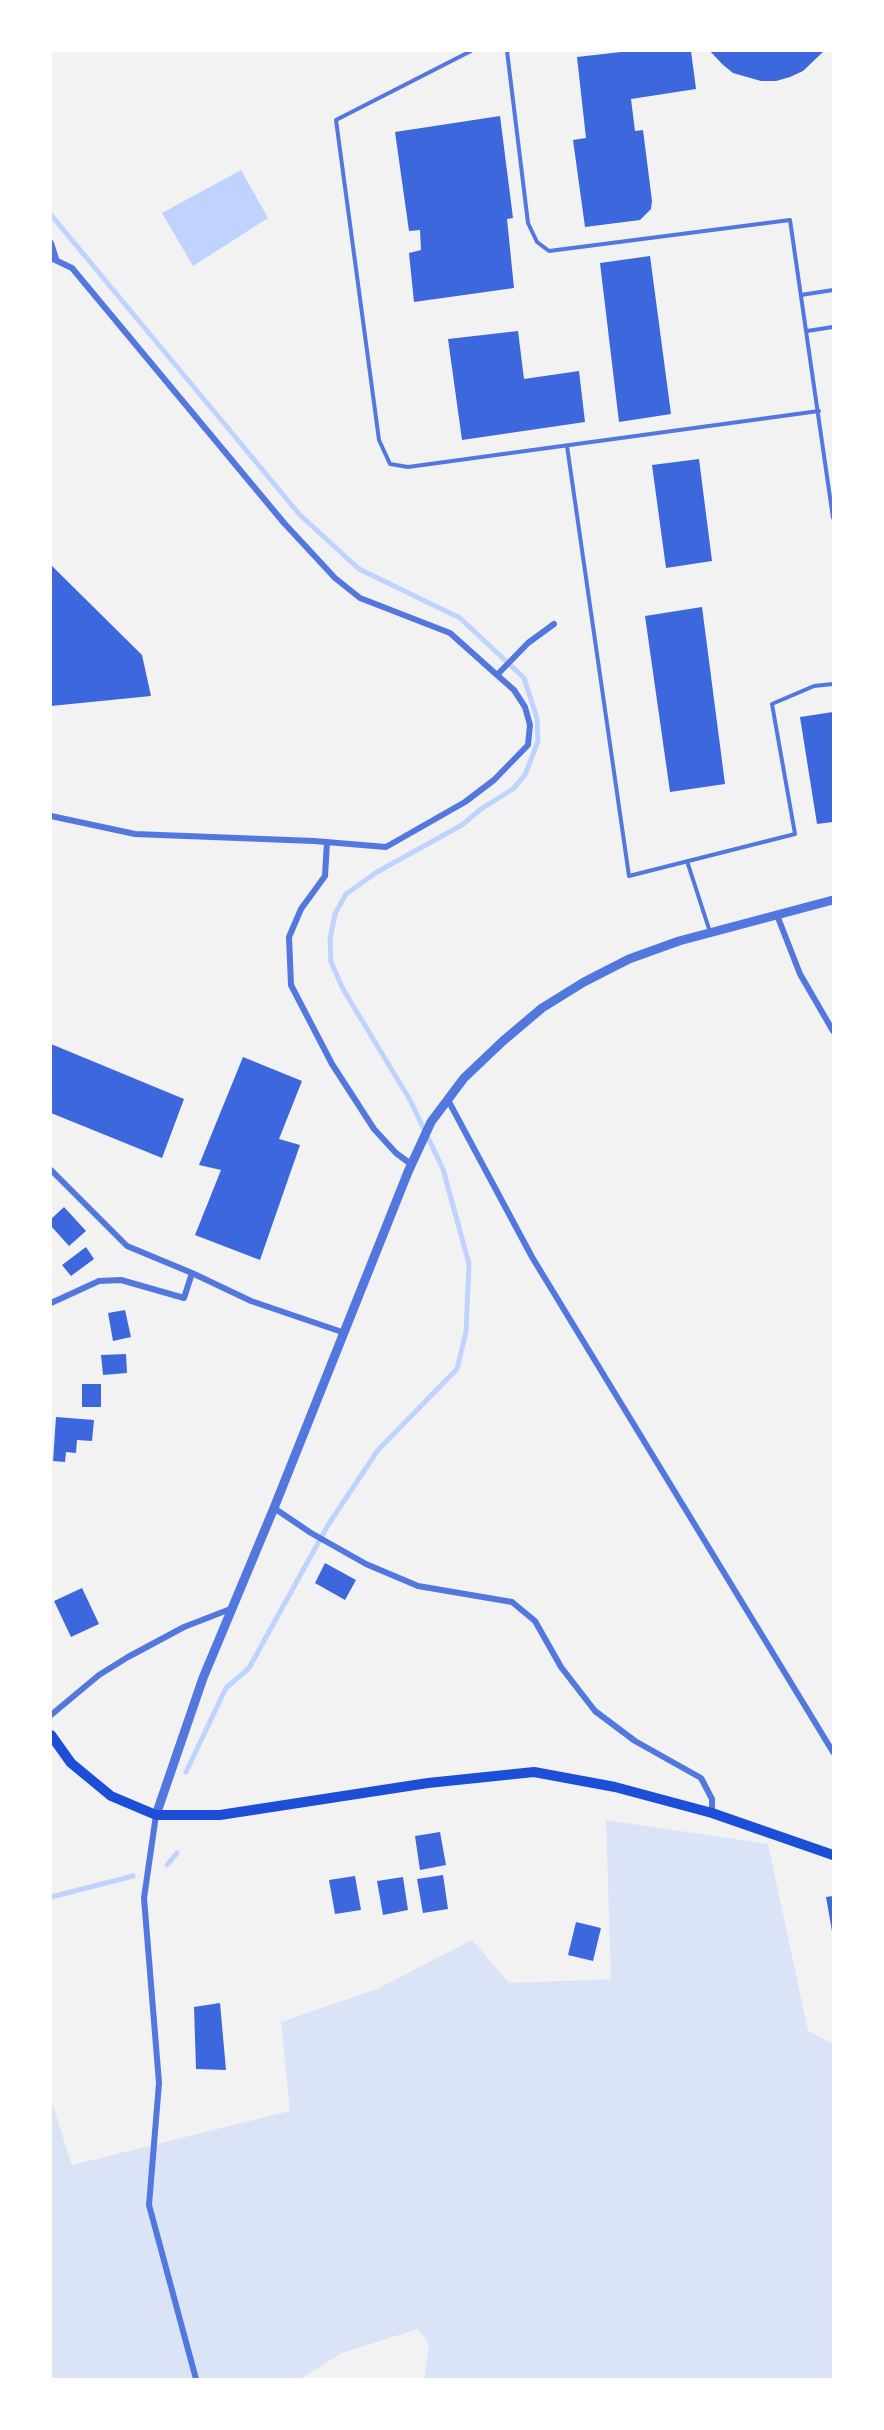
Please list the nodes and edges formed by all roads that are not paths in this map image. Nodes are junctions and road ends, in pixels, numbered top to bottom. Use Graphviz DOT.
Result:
graph roads {
  1 [pos="471,51"];
  2 [pos="507,51"];
  3 [pos="51,243"];
  4 [pos="53,259"];
  5 [pos="833,290"];
  6 [pos="801,295"];
  7 [pos="833,327"];
  8 [pos="807,331"];
  9 [pos="819,411"];
  10 [pos="567,446"];
  11 [pos="833,518"];
  12 [pos="554,624"];
  13 [pos="497,675"];
  14 [pos="833,684"];
  15 [pos="51,816"];
  16 [pos="327,842"];
  17 [pos="687,861"];
  18 [pos="833,900"];
  19 [pos="777,915"];
  20 [pos="710,933"];
  21 [pos="833,1031"];
  22 [pos="448,1100"];
  23 [pos="412,1165"];
  24 [pos="51,1170"];
  25 [pos="192,1273"];
  26 [pos="51,1303"];
  27 [pos="345,1333"];
  28 [pos="274,1508"];
  29 [pos="233,1608"];
  30 [pos="51,1714"];
  31 [pos="51,1735"];
  32 [pos="833,1752"];
  33 [pos="712,1813"];
  34 [pos="156,1815"];
  35 [pos="833,1855"];
  36 [pos="196,2379"];
  1 -- 10 [label="lane"];
  2 -- 6 [label="lane"];
  3 -- 4 [label="street"];
  4 -- 13 [label="street"];
  5 -- 6 [label="lane"];
  6 -- 8 [label="lane"];
  7 -- 8 [label="lane"];
  8 -- 9 [label="lane"];
  9 -- 10 [label="lane"];
  9 -- 11 [label="lane"];
  10 -- 17 [label="lane"];
  12 -- 13 [label="street"];
  13 -- 16 [label="street"];
  14 -- 17 [label="lane"];
  15 -- 16 [label="street"];
  16 -- 23 [label="street"];
  17 -- 20 [label="lane"];
  18 -- 19 [label="street"];
  19 -- 20 [label="street"];
  19 -- 21 [label="street"];
  20 -- 22 [label="street"];
  22 -- 23 [label="street"];
  22 -- 32 [label="street"];
  23 -- 27 [label="street"];
  24 -- 25 [label="street"];
  25 -- 26 [label="street"];
  25 -- 27 [label="street"];
  27 -- 28 [label="street"];
  28 -- 29 [label="street"];
  28 -- 33 [label="street"];
  29 -- 30 [label="street"];
  29 -- 34 [label="street"];
  31 -- 34 [label="main road"];
  33 -- 34 [label="main road"];
  33 -- 35 [label="main road"];
  34 -- 36 [label="street"];
}
